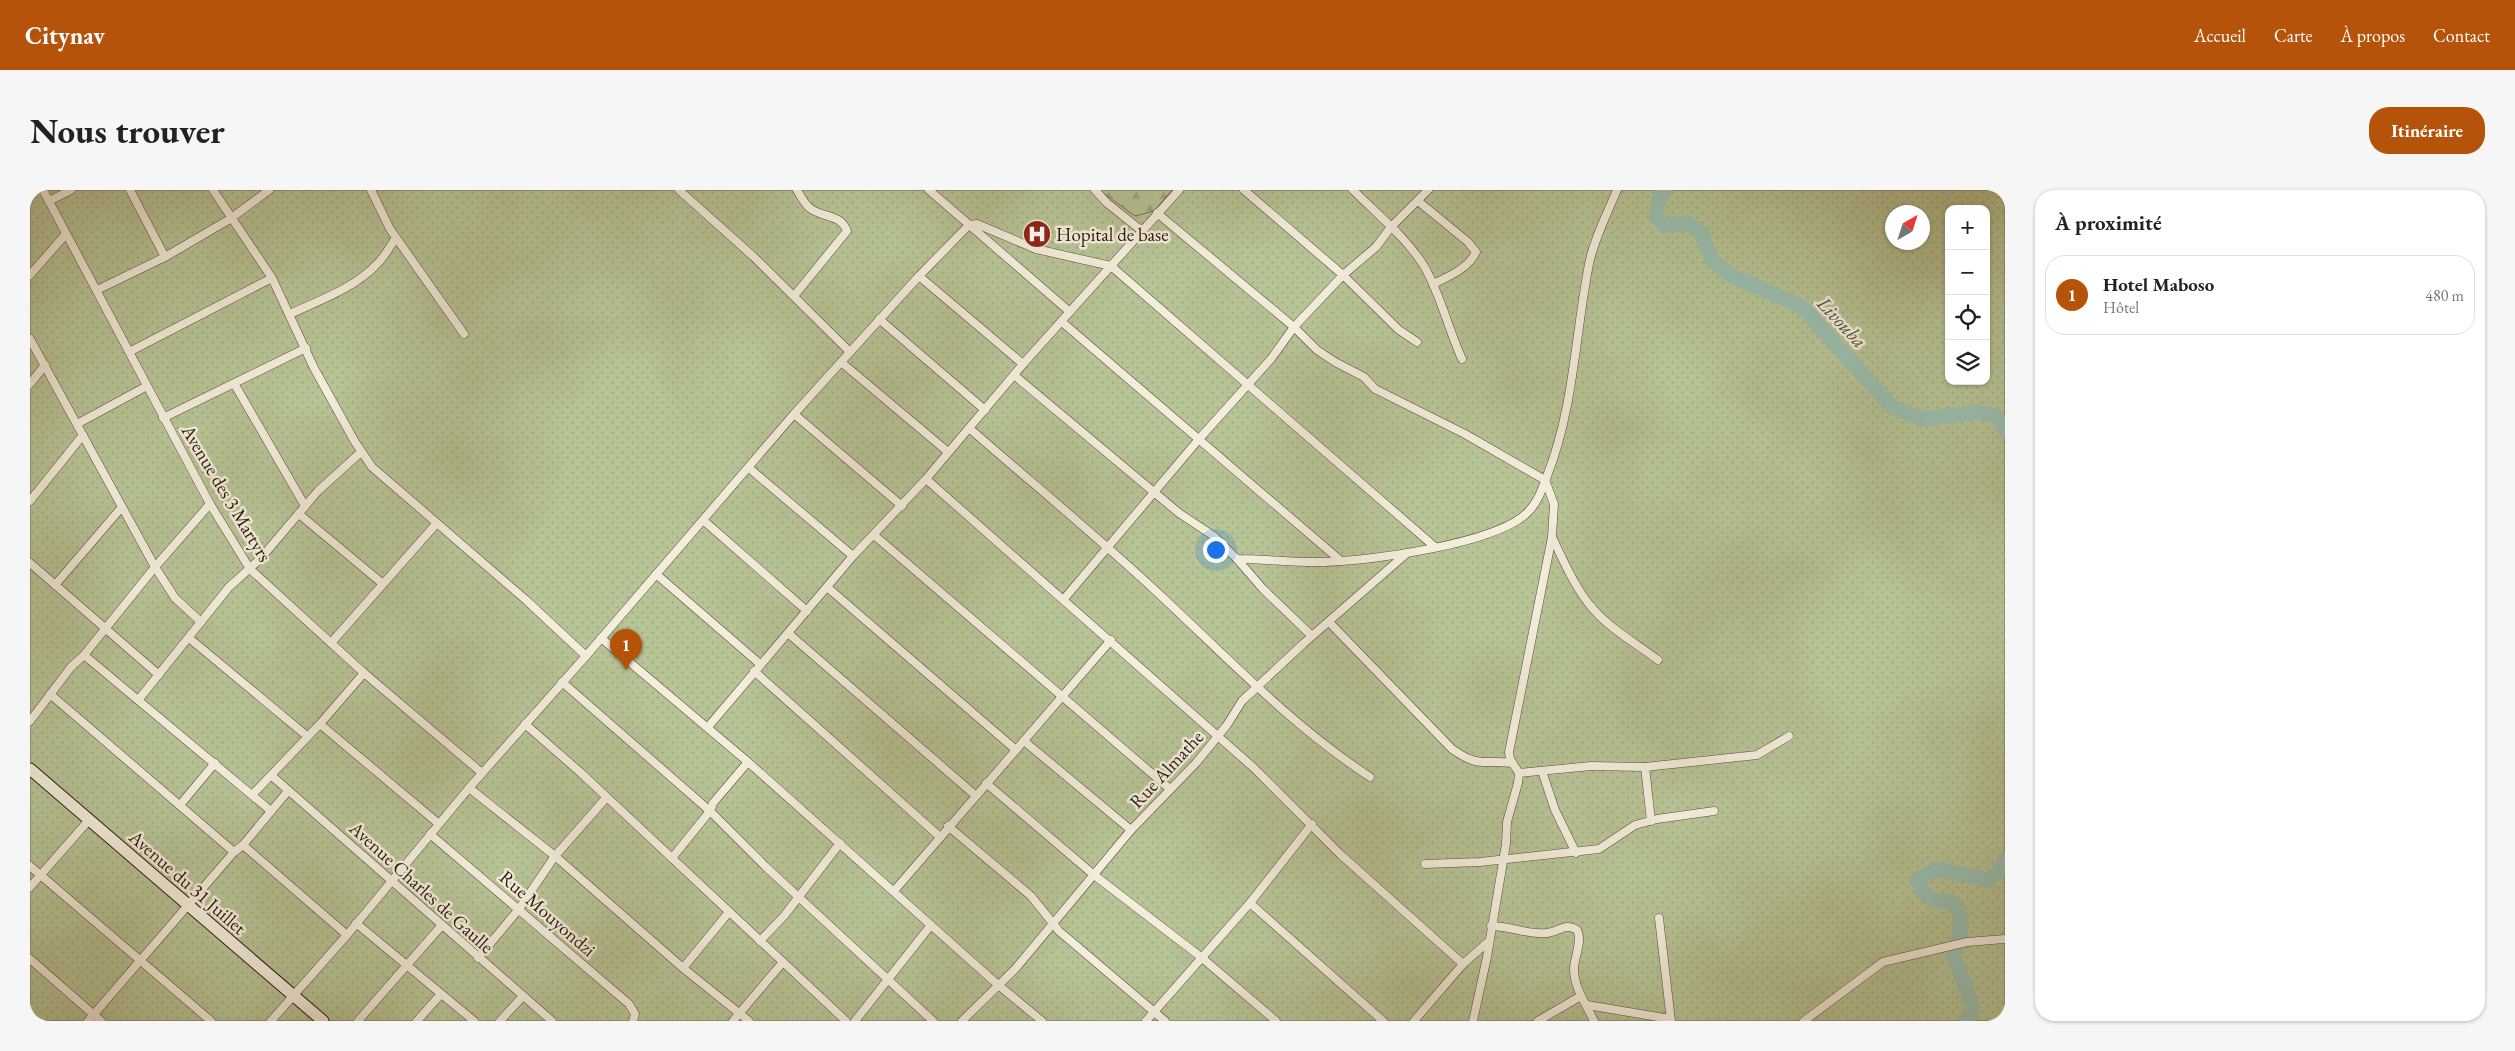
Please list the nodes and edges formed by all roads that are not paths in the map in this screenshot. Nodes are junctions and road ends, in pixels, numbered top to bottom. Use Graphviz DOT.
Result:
graph roads {
  1 [pos="43,190"];
  2 [pos="71,190"];
  3 [pos="130,190"];
  4 [pos="213,190"];
  5 [pos="269,190"];
  6 [pos="371,190"];
  7 [pos="679,190"];
  8 [pos="797,190"];
  9 [pos="929,190"];
  10 [pos="1095,190"];
  11 [pos="1179,190"];
  12 [pos="1244,190"];
  13 [pos="1353,190"];
  14 [pos="1428,190"];
  15 [pos="1617,190"];
  16 [pos="49,201"];
  17 [pos="1418,201"];
  18 [pos="1157,213"];
  19 [pos="230,219"];
  20 [pos="969,225"];
  21 [pos="1391,227"];
  22 [pos="1142,231"];
  23 [pos="66,234"];
  24 [pos="396,238"];
  25 [pos="165,257"];
  26 [pos="1111,266"];
  27 [pos="30,275"];
  28 [pos="1343,275"];
  29 [pos="919,276"];
  30 [pos="272,278"];
  31 [pos="1433,284"];
  32 [pos="96,290"];
  33 [pos="794,296"];
  34 [pos="1070,312"];
  35 [pos="290,314"];
  36 [pos="879,319"];
  37 [pos="1062,322"];
  38 [pos="1294,327"];
  39 [pos="464,334"];
  40 [pos="30,339"];
  41 [pos="1417,342"];
  42 [pos="306,348"];
  43 [pos="129,352"];
  44 [pos="850,352"];
  45 [pos="1462,359"];
  46 [pos="841,362"];
  47 [pos="1023,364"];
  48 [pos="45,365"];
  49 [pos="1014,375"];
  50 [pos="30,384"];
  51 [pos="235,384"];
  52 [pos="1249,384"];
  53 [pos="147,386"];
  54 [pos="985,410"];
  55 [pos="794,414"];
  56 [pos="163,418"];
  57 [pos="77,424"];
  58 [pos="969,428"];
  59 [pos="83,436"];
  60 [pos="1199,439"];
  61 [pos="361,452"];
  62 [pos="948,452"];
  63 [pos="750,468"];
  64 [pos="926,479"];
  65 [pos="1545,480"];
  66 [pos="1154,492"];
  67 [pos="30,501"];
  68 [pos="210,504"];
  69 [pos="305,506"];
  70 [pos="902,506"];
  71 [pos="122,507"];
  72 [pos="299,514"];
  73 [pos="702,520"];
  74 [pos="436,524"];
  75 [pos="874,535"];
  76 [pos="1552,537"];
  77 [pos="1435,547"];
  78 [pos="1108,548"];
  79 [pos="1407,553"];
  80 [pos="853,556"];
  81 [pos="1237,559"];
  82 [pos="1341,561"];
  83 [pos="30,563"];
  84 [pos="155,567"];
  85 [pos="250,569"];
  86 [pos="656,574"];
  87 [pos="382,584"];
  88 [pos="56,585"];
  89 [pos="827,587"];
  90 [pos="1064,599"];
  91 [pos="807,611"];
  92 [pos="201,622"];
  93 [pos="1329,622"];
  94 [pos="105,628"];
  95 [pos="788,633"];
  96 [pos="1312,636"];
  97 [pos="189,638"];
  98 [pos="601,638"];
  99 [pos="1110,640"];
  100 [pos="330,643"];
  101 [pos="84,655"];
  102 [pos="586,656"];
  103 [pos="1658,660"];
  104 [pos="760,664"];
  105 [pos="754,672"];
  106 [pos="364,673"];
  107 [pos="159,675"];
  108 [pos="562,682"];
  109 [pos="1256,686"];
  110 [pos="50,694"];
  111 [pos="1062,697"];
  112 [pos="139,699"];
  113 [pos="30,721"];
  114 [pos="320,724"];
  115 [pos="525,724"];
  116 [pos="708,727"];
  117 [pos="307,736"];
  118 [pos="1789,736"];
  119 [pos="1218,738"];
  120 [pos="1024,741"];
  121 [pos="1016,750"];
  122 [pos="748,762"];
  123 [pos="215,763"];
  124 [pos="1512,763"];
  125 [pos="1645,767"];
  126 [pos="30,769"];
  127 [pos="1542,771"];
  128 [pos="482,773"];
  129 [pos="1518,773"];
  130 [pos="272,776"];
  131 [pos="1370,777"];
  132 [pos="986,783"];
  133 [pos="469,788"];
  134 [pos="1170,789"];
  135 [pos="288,791"];
  136 [pos="253,794"];
  137 [pos="974,795"];
  138 [pos="606,798"];
  139 [pos="180,805"];
  140 [pos="271,811"];
  141 [pos="710,811"];
  142 [pos="1714,811"];
  143 [pos="89,820"];
  144 [pos="1651,821"];
  145 [pos="439,824"];
  146 [pos="1312,824"];
  147 [pos="948,826"];
  148 [pos="1131,830"];
  149 [pos="430,834"];
  150 [pos="939,836"];
  151 [pos="840,843"];
  152 [pos="244,845"];
  153 [pos="234,852"];
  154 [pos="1576,853"];
  155 [pos="555,856"];
  156 [pos="672,858"];
  157 [pos="1502,858"];
  158 [pos="1425,864"];
  159 [pos="30,866"];
  160 [pos="1094,874"];
  161 [pos="41,875"];
  162 [pos="393,880"];
  163 [pos="30,887"];
  164 [pos="894,891"];
  165 [pos="799,897"];
  166 [pos="1250,903"];
  167 [pos="189,906"];
  168 [pos="519,909"];
  169 [pos="728,912"];
  170 [pos="1659,918"];
  171 [pos="356,923"];
  172 [pos="1054,923"];
  173 [pos="442,925"];
  174 [pos="931,925"];
  175 [pos="1491,926"];
  176 [pos="346,935"];
  177 [pos="2005,939"];
  178 [pos="760,941"];
  179 [pos="1489,942"];
  180 [pos="1201,957"];
  181 [pos="478,958"];
  182 [pos="30,959"];
  183 [pos="140,959"];
  184 [pos="783,962"];
  185 [pos="1463,964"];
  186 [pos="408,965"];
  187 [pos="683,968"];
  188 [pos="887,978"];
  189 [pos="998,984"];
  190 [pos="441,994"];
  191 [pos="293,995"];
  192 [pos="523,996"];
  193 [pos="1581,996"];
  194 [pos="1586,1005"];
  195 [pos="1154,1012"];
  196 [pos="740,1013"];
  197 [pos="91,1018"];
  198 [pos="1671,1020"];
  199 [pos="101,1021"];
  200 [pos="211,1021"];
  201 [pos="270,1021"];
  202 [pos="323,1021"];
  203 [pos="358,1021"];
  204 [pos="417,1021"];
  205 [pos="474,1021"];
  206 [pos="500,1021"];
  207 [pos="552,1021"];
  208 [pos="633,1021"];
  209 [pos="733,1021"];
  210 [pos="749,1021"];
  211 [pos="846,1021"];
  212 [pos="855,1021"];
  213 [pos="933,1021"];
  214 [pos="962,1021"];
  215 [pos="1042,1021"];
  216 [pos="1146,1021"];
  217 [pos="1165,1021"];
  218 [pos="1276,1021"];
  219 [pos="1383,1021"];
  220 [pos="1414,1021"];
  221 [pos="1473,1021"];
  222 [pos="1538,1021"];
  223 [pos="1594,1021"];
  224 [pos="1804,1021"];
  1 -- 16 [label="street, Avenue des 3 Martyrs"];
  2 -- 16 [label="street"];
  3 -- 25 [label="street"];
  4 -- 19 [label="street"];
  5 -- 19 [label="street"];
  6 -- 24 [label="street"];
  7 -- 33 [label="street"];
  8 -- 33 [label="street"];
  9 -- 20 [label="street"];
  10 -- 22 [label="street"];
  11 -- 18 [label="street"];
  12 -- 28 [label="street"];
  13 -- 21 [label="street"];
  14 -- 17 [label="street"];
  15 -- 65 [label="street"];
  16 -- 23 [label="street, Avenue des 3 Martyrs"];
  17 -- 21 [label="street"];
  17 -- 31 [label="street"];
  18 -- 22 [label="street"];
  18 -- 38 [label="street"];
  19 -- 25 [label="street"];
  19 -- 30 [label="street"];
  20 -- 26 [label="street"];
  20 -- 29 [label="street"];
  20 -- 34 [label="street"];
  21 -- 28 [label="street"];
  21 -- 31 [label="street"];
  22 -- 26 [label="street"];
  23 -- 27 [label="street"];
  23 -- 32 [label="street, Avenue des 3 Martyrs"];
  24 -- 35 [label="street"];
  24 -- 39 [label="street"];
  25 -- 32 [label="street"];
  26 -- 34 [label="street"];
  26 -- 52 [label="street"];
  28 -- 38 [label="street"];
  28 -- 41 [label="street"];
  29 -- 36 [label="street"];
  29 -- 47 [label="street"];
  30 -- 35 [label="street"];
  30 -- 43 [label="street"];
  31 -- 45 [label="street"];
  32 -- 43 [label="street, Avenue des 3 Martyrs"];
  33 -- 44 [label="street"];
  34 -- 37 [label="street"];
  35 -- 42 [label="street"];
  36 -- 44 [label="street"];
  36 -- 54 [label="street"];
  37 -- 47 [label="street"];
  37 -- 60 [label="street"];
  38 -- 52 [label="street"];
  38 -- 65 [label="street"];
  40 -- 48 [label="street"];
  42 -- 51 [label="street"];
  42 -- 61 [label="street"];
  43 -- 53 [label="street, Avenue des 3 Martyrs"];
  44 -- 46 [label="street"];
  46 -- 55 [label="street"];
  46 -- 62 [label="street"];
  47 -- 49 [label="street"];
  48 -- 50 [label="street"];
  48 -- 57 [label="street"];
  49 -- 54 [label="street"];
  49 -- 66 [label="street"];
  51 -- 56 [label="street"];
  51 -- 69 [label="street"];
  52 -- 60 [label="street"];
  52 -- 77 [label="street"];
  53 -- 56 [label="street, Avenue des 3 Martyrs"];
  53 -- 57 [label="street"];
  54 -- 58 [label="street"];
  55 -- 63 [label="street"];
  55 -- 70 [label="street"];
  56 -- 68 [label="street, Avenue des 3 Martyrs"];
  57 -- 59 [label="street"];
  58 -- 62 [label="street"];
  58 -- 78 [label="street"];
  59 -- 67 [label="street"];
  59 -- 71 [label="street"];
  60 -- 66 [label="street"];
  60 -- 82 [label="street"];
  61 -- 69 [label="street"];
  61 -- 74 [label="street"];
  62 -- 64 [label="street"];
  63 -- 73 [label="street"];
  63 -- 80 [label="street"];
  64 -- 70 [label="street"];
  64 -- 90 [label="street"];
  65 -- 76 [label="street"];
  65 -- 77 [label="street"];
  66 -- 78 [label="street"];
  66 -- 81 [label="street"];
  68 -- 84 [label="street"];
  68 -- 85 [label="street, Avenue des 3 Martyrs"];
  69 -- 72 [label="street"];
  70 -- 75 [label="street"];
  71 -- 84 [label="street"];
  71 -- 88 [label="street"];
  72 -- 85 [label="street"];
  72 -- 87 [label="street"];
  73 -- 86 [label="street"];
  73 -- 91 [label="street"];
  74 -- 87 [label="street"];
  74 -- 102 [label="street"];
  75 -- 80 [label="street"];
  75 -- 111 [label="street"];
  76 -- 103 [label="street"];
  76 -- 124 [label="street"];
  77 -- 79 [label="street"];
  78 -- 90 [label="street"];
  78 -- 109 [label="street"];
  79 -- 82 [label="street"];
  79 -- 93 [label="street, Rue Almathe"];
  80 -- 89 [label="street"];
  81 -- 82 [label="street"];
  81 -- 96 [label="street"];
  83 -- 88 [label="street"];
  84 -- 92 [label="street"];
  84 -- 94 [label="street"];
  85 -- 92 [label="street"];
  85 -- 100 [label="street, Avenue des 3 Martyrs"];
  86 -- 98 [label="street"];
  86 -- 104 [label="street"];
  87 -- 100 [label="street"];
  88 -- 94 [label="street"];
  89 -- 91 [label="street"];
  89 -- 121 [label="street"];
  90 -- 99 [label="street"];
  91 -- 95 [label="street"];
  92 -- 97 [label="street"];
  93 -- 96 [label="street, Rue Almathe"];
  93 -- 124 [label="street"];
  94 -- 101 [label="street"];
  94 -- 107 [label="street"];
  95 -- 104 [label="street"];
  95 -- 137 [label="street"];
  96 -- 109 [label="street, Rue Almathe"];
  97 -- 107 [label="street"];
  97 -- 117 [label="street"];
  98 -- 102 [label="street"];
  98 -- 116 [label="street"];
  99 -- 111 [label="street"];
  99 -- 119 [label="street"];
  100 -- 106 [label="street, Avenue des 3 Martyrs"];
  101 -- 110 [label="street"];
  101 -- 112 [label="street"];
  102 -- 108 [label="street"];
  104 -- 105 [label="street"];
  105 -- 116 [label="street"];
  105 -- 150 [label="street"];
  106 -- 114 [label="street"];
  106 -- 128 [label="street, Avenue des 3 Martyrs"];
  107 -- 112 [label="street"];
  108 -- 115 [label="street"];
  108 -- 141 [label="street"];
  109 -- 119 [label="street, Rue Almathe"];
  109 -- 131 [label="street"];
  110 -- 113 [label="street"];
  110 -- 139 [label="street"];
  111 -- 120 [label="street"];
  111 -- 134 [label="street"];
  112 -- 123 [label="street"];
  114 -- 117 [label="street"];
  114 -- 145 [label="street"];
  115 -- 128 [label="street"];
  115 -- 138 [label="street"];
  116 -- 122 [label="street"];
  117 -- 130 [label="street"];
  118 -- 125 [label="street"];
  119 -- 134 [label="street, Rue Almathe"];
  119 -- 146 [label="street"];
  120 -- 121 [label="street"];
  120 -- 148 [label="street"];
  121 -- 132 [label="street"];
  122 -- 141 [label="street"];
  122 -- 151 [label="street"];
  123 -- 136 [label="street"];
  123 -- 139 [label="street"];
  124 -- 129 [label="street"];
  125 -- 127 [label="street"];
  125 -- 144 [label="street"];
  126 -- 143 [label="street, Avenue du 31 Juillet"];
  127 -- 129 [label="street"];
  127 -- 154 [label="street"];
  128 -- 133 [label="street"];
  129 -- 157 [label="street"];
  130 -- 135 [label="street, Avenue Charles de Gaulle"];
  130 -- 136 [label="street"];
  132 -- 137 [label="street"];
  132 -- 160 [label="street"];
  133 -- 145 [label="street"];
  133 -- 155 [label="street"];
  134 -- 148 [label="street, Rue Almathe"];
  135 -- 140 [label="street"];
  135 -- 162 [label="street, Avenue Charles de Gaulle"];
  136 -- 140 [label="street"];
  137 -- 147 [label="street"];
  138 -- 155 [label="street"];
  138 -- 156 [label="street"];
  139 -- 153 [label="street"];
  140 -- 152 [label="street"];
  141 -- 156 [label="street"];
  141 -- 165 [label="street"];
  142 -- 144 [label="street"];
  143 -- 161 [label="street"];
  143 -- 167 [label="street, Avenue du 31 Juillet"];
  144 -- 154 [label="street"];
  145 -- 149 [label="street"];
  146 -- 166 [label="street"];
  146 -- 185 [label="street"];
  147 -- 150 [label="street"];
  147 -- 172 [label="street"];
  148 -- 160 [label="street, Rue Almathe"];
  149 -- 162 [label="street"];
  149 -- 168 [label="street, Rue Mouyondzi"];
  150 -- 164 [label="street"];
  151 -- 164 [label="street"];
  151 -- 165 [label="street"];
  152 -- 153 [label="street"];
  152 -- 176 [label="street"];
  153 -- 167 [label="street"];
  154 -- 157 [label="street"];
  155 -- 168 [label="street"];
  155 -- 187 [label="street"];
  156 -- 169 [label="street"];
  157 -- 158 [label="street"];
  157 -- 175 [label="street"];
  159 -- 161 [label="street"];
  160 -- 172 [label="street, Rue Almathe"];
  160 -- 180 [label="street"];
  161 -- 163 [label="street"];
  161 -- 183 [label="street"];
  162 -- 171 [label="street"];
  162 -- 173 [label="street, Avenue Charles de Gaulle"];
  164 -- 174 [label="street"];
  165 -- 178 [label="street"];
  165 -- 188 [label="street"];
  166 -- 180 [label="street"];
  166 -- 219 [label="street"];
  167 -- 183 [label="street"];
  167 -- 191 [label="street, Avenue du 31 Juillet"];
  168 -- 181 [label="street"];
  168 -- 208 [label="street, Rue Mouyondzi"];
  169 -- 178 [label="street"];
  169 -- 187 [label="street"];
  170 -- 198 [label="street"];
  171 -- 176 [label="street"];
  171 -- 186 [label="street"];
  172 -- 189 [label="street, Rue Almathe"];
  172 -- 195 [label="street"];
  173 -- 181 [label="street, Avenue Charles de Gaulle"];
  173 -- 186 [label="street"];
  174 -- 188 [label="street"];
  174 -- 189 [label="street"];
  175 -- 179 [label="street"];
  175 -- 193 [label="street"];
  176 -- 191 [label="street"];
  177 -- 224 [label="street"];
  178 -- 184 [label="street"];
  179 -- 185 [label="street"];
  179 -- 221 [label="street"];
  180 -- 195 [label="street"];
  180 -- 218 [label="street"];
  181 -- 192 [label="street, Avenue Charles de Gaulle"];
  182 -- 197 [label="street"];
  183 -- 197 [label="street"];
  183 -- 200 [label="street"];
  184 -- 196 [label="street"];
  184 -- 211 [label="street"];
  185 -- 220 [label="street"];
  186 -- 190 [label="street"];
  186 -- 203 [label="street"];
  187 -- 196 [label="street"];
  188 -- 212 [label="street"];
  188 -- 213 [label="street"];
  189 -- 214 [label="street, Rue Almathe"];
  189 -- 215 [label="street"];
  190 -- 204 [label="street"];
  190 -- 205 [label="street"];
  191 -- 201 [label="street"];
  191 -- 202 [label="street, Avenue du 31 Juillet"];
  192 -- 206 [label="street"];
  192 -- 207 [label="street, Avenue Charles de Gaulle"];
  193 -- 194 [label="street"];
  193 -- 222 [label="street"];
  194 -- 198 [label="street"];
  194 -- 223 [label="street"];
  195 -- 216 [label="street"];
  195 -- 217 [label="street"];
  196 -- 209 [label="street"];
  196 -- 210 [label="street"];
  197 -- 199 [label="street"];
}
